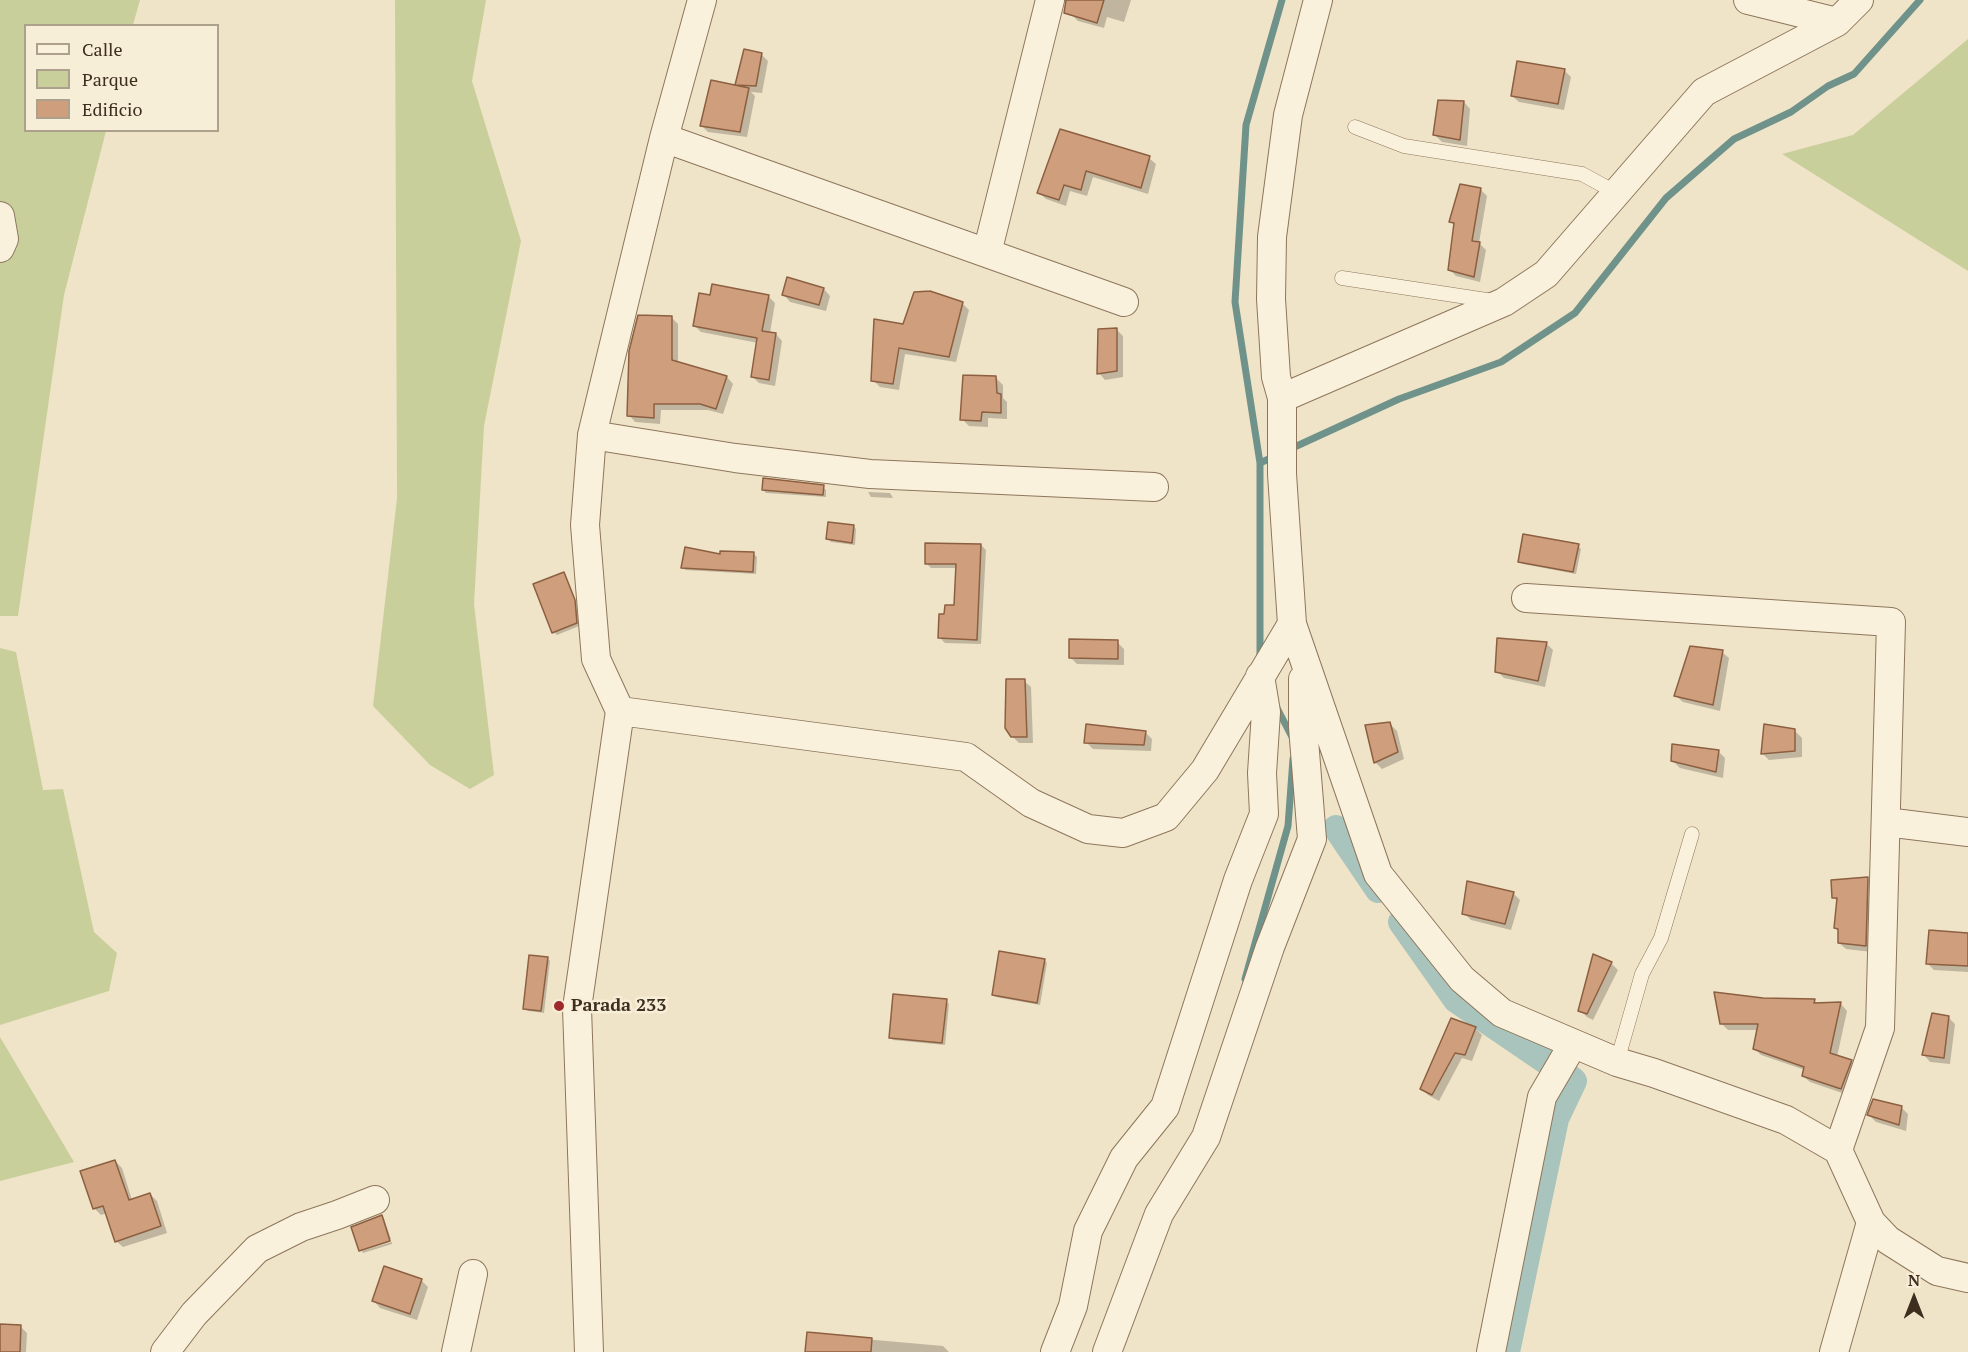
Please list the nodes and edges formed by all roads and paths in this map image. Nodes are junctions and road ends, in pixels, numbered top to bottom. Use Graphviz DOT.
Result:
graph roads {
  1 [pos="702,0"];
  2 [pos="1050,0"];
  3 [pos="1318,0"];
  4 [pos="1748,0"];
  5 [pos="1859,0"];
  6 [pos="1837,22"];
  7 [pos="1356,127"];
  8 [pos="664,138"];
  9 [pos="1617,193"];
  10 [pos="0,216"];
  11 [pos="0,248"];
  12 [pos="987,253"];
  13 [pos="1342,278"];
  14 [pos="1124,302"];
  15 [pos="1504,302"];
  16 [pos="1282,398"];
  17 [pos="592,435"];
  18 [pos="1155,487"];
  19 [pos="1526,598"];
  20 [pos="1292,624"];
  21 [pos="1303,658"];
  22 [pos="1260,676"];
  23 [pos="620,711"];
  24 [pos="1886,822"];
  25 [pos="1968,832"];
  26 [pos="1692,834"];
  27 [pos="1573,1044"];
  28 [pos="1617,1062"];
  29 [pos="1838,1150"];
  30 [pos="375,1200"];
  31 [pos="1872,1222"];
  32 [pos="473,1274"];
  33 [pos="1968,1278"];
  34 [pos="165,1352"];
  35 [pos="456,1352"];
  36 [pos="589,1352"];
  37 [pos="1054,1352"];
  38 [pos="1107,1352"];
  39 [pos="1491,1352"];
  40 [pos="1834,1352"];
  1 -- 8 [label="street"];
  2 -- 12 [label="street"];
  3 -- 16 [label="street"];
  4 -- 6 [label="street"];
  5 -- 6 [label="street"];
  6 -- 9 [label="street"];
  7 -- 9 [label="lane"];
  8 -- 12 [label="street"];
  8 -- 17 [label="street"];
  9 -- 15 [label="street"];
  10 -- 11 [label="street"];
  12 -- 14 [label="street"];
  13 -- 15 [label="lane"];
  15 -- 16 [label="street"];
  16 -- 20 [label="street"];
  17 -- 18 [label="street"];
  17 -- 23 [label="street"];
  19 -- 24 [label="street"];
  20 -- 21 [label="street"];
  20 -- 22 [label="street"];
  21 -- 27 [label="street"];
  21 -- 38 [label="street"];
  22 -- 23 [label="street"];
  22 -- 37 [label="street"];
  23 -- 36 [label="street"];
  24 -- 25 [label="street"];
  24 -- 29 [label="street"];
  26 -- 28 [label="lane"];
  27 -- 28 [label="street"];
  27 -- 39 [label="street"];
  28 -- 29 [label="street"];
  29 -- 31 [label="street"];
  30 -- 34 [label="street"];
  31 -- 33 [label="street"];
  31 -- 40 [label="street"];
  32 -- 35 [label="street"];
}
